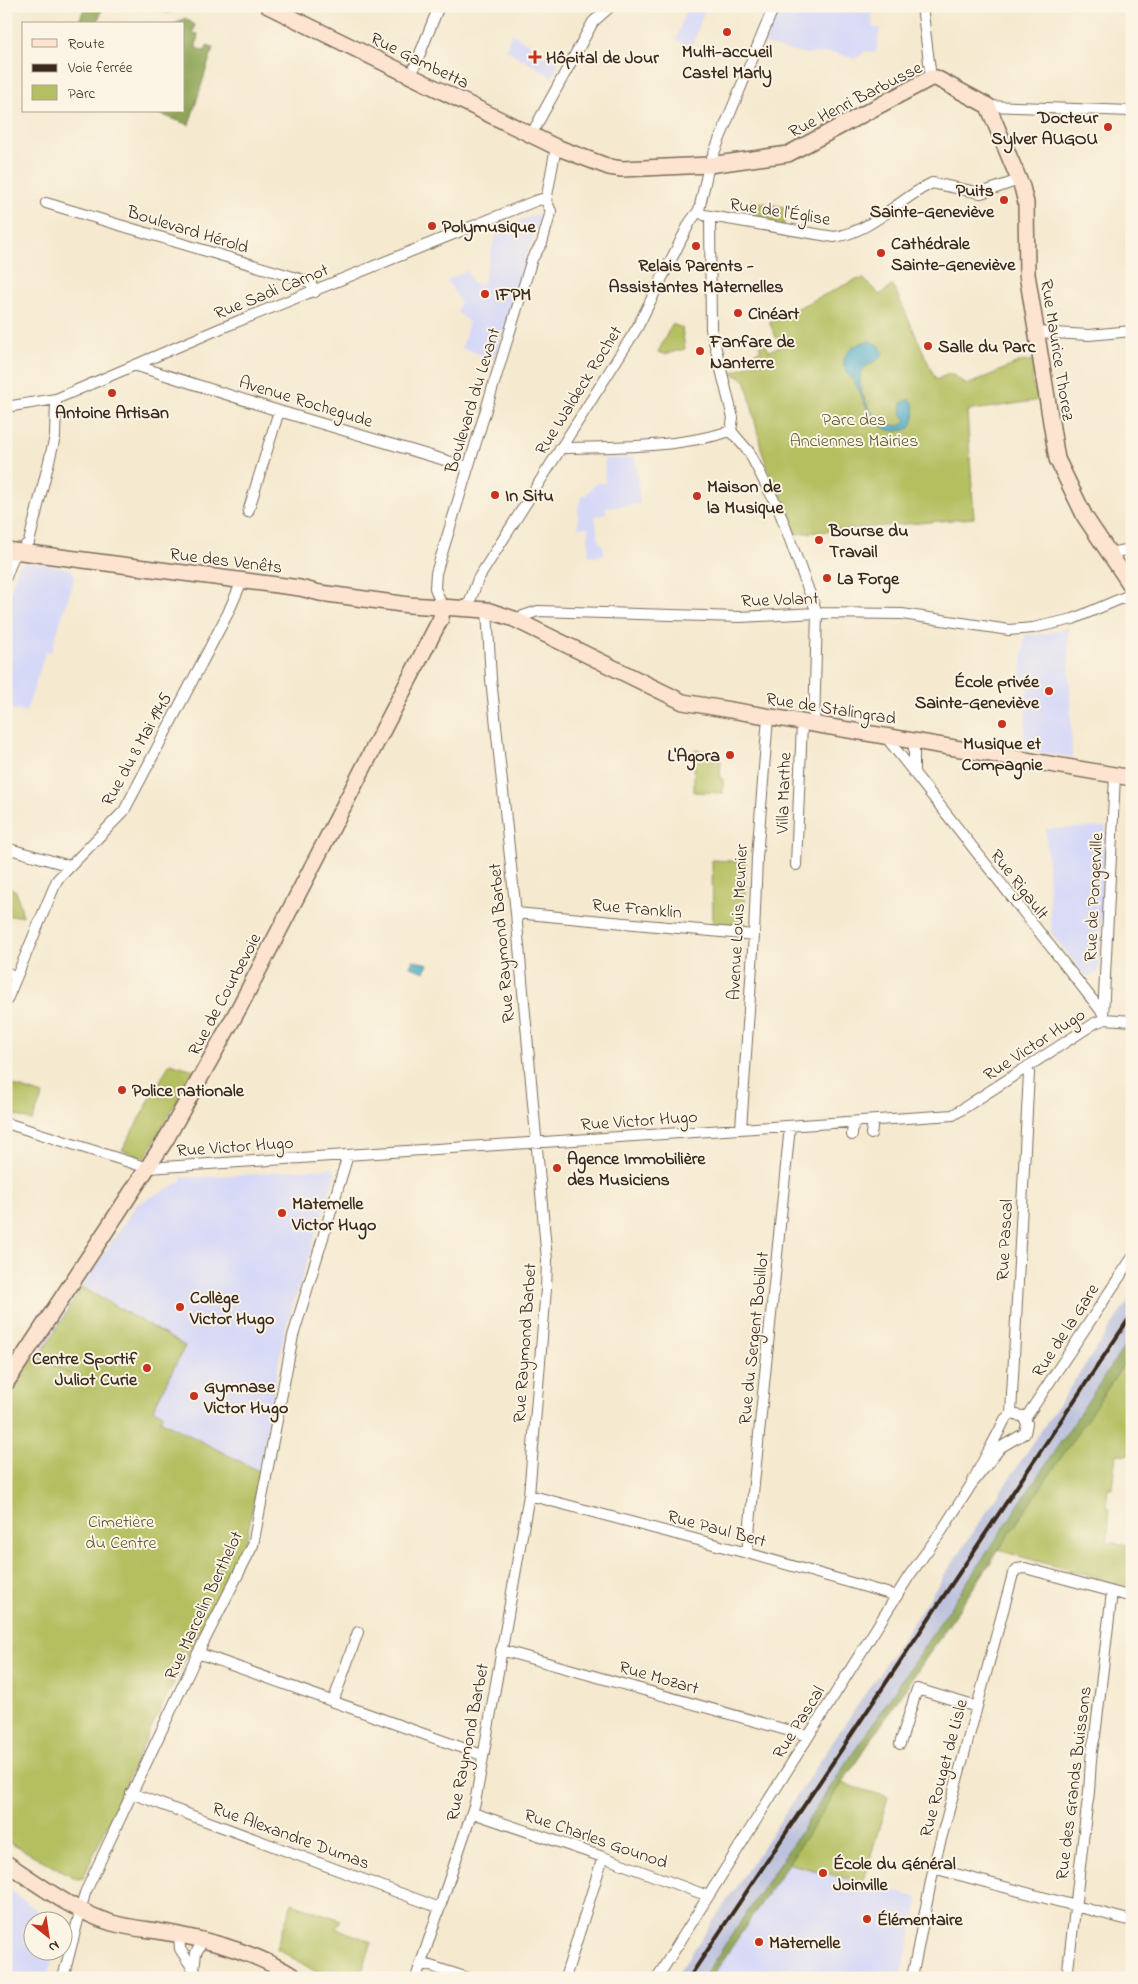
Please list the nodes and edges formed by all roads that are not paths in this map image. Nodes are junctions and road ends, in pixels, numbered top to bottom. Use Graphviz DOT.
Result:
graph roads {
  1 [pos="268,6"];
  2 [pos="438,6"];
  3 [pos="611,6"];
  4 [pos="774,6"];
  5 [pos="922,6"];
  6 [pos="411,76"];
  7 [pos="931,78"];
  8 [pos="988,106"];
  9 [pos="1132,112"];
  10 [pos="531,136"];
  11 [pos="556,147"];
  12 [pos="709,165"];
  13 [pos="1019,180"];
  14 [pos="546,201"];
  15 [pos="46,203"];
  16 [pos="697,214"];
  17 [pos="710,217"];
  18 [pos="315,292"];
  19 [pos="1036,332"];
  20 [pos="1132,332"];
  21 [pos="134,365"];
  22 [pos="56,399"];
  23 [pos="8,406"];
  24 [pos="279,411"];
  25 [pos="731,431"];
  26 [pos="560,448"];
  27 [pos="468,467"];
  28 [pos="248,512"];
  29 [pos="1132,549"];
  30 [pos="14,551"];
  31 [pos="1108,553"];
  32 [pos="6,577"];
  33 [pos="242,581"];
  34 [pos="1132,587"];
  35 [pos="1132,594"];
  36 [pos="442,606"];
  37 [pos="468,607"];
  38 [pos="487,610"];
  39 [pos="817,613"];
  40 [pos="514,619"];
  41 [pos="768,717"];
  42 [pos="808,724"];
  43 [pos="886,737"];
  44 [pos="914,741"];
  45 [pos="915,774"];
  46 [pos="1115,776"];
  47 [pos="1132,778"];
  48 [pos="6,848"];
  49 [pos="796,865"];
  50 [pos="70,866"];
  51 [pos="516,913"];
  52 [pos="754,936"];
  53 [pos="6,972"];
  54 [pos="16,977"];
  55 [pos="6,1002"];
  56 [pos="1103,1016"];
  57 [pos="1132,1021"];
  58 [pos="1026,1068"];
  59 [pos="872,1120"];
  60 [pos="853,1122"];
  61 [pos="6,1123"];
  62 [pos="790,1126"];
  63 [pos="740,1129"];
  64 [pos="871,1134"];
  65 [pos="852,1135"];
  66 [pos="534,1142"];
  67 [pos="348,1155"];
  68 [pos="148,1168"];
  69 [pos="1132,1258"];
  70 [pos="6,1382"];
  71 [pos="1011,1414"];
  72 [pos="1025,1419"];
  73 [pos="1003,1427"];
  74 [pos="1013,1438"];
  75 [pos="970,1485"];
  76 [pos="529,1495"];
  77 [pos="747,1553"];
  78 [pos="1112,1592"];
  79 [pos="897,1596"];
  80 [pos="1132,1597"];
  81 [pos="358,1632"];
  82 [pos="501,1650"];
  83 [pos="198,1653"];
  84 [pos="332,1702"];
  85 [pos="977,1707"];
  86 [pos="808,1736"];
  87 [pos="900,1744"];
  88 [pos="482,1755"];
  89 [pos="131,1793"];
  90 [pos="473,1813"];
  91 [pos="603,1857"];
  92 [pos="6,1863"];
  93 [pos="934,1868"];
  94 [pos="708,1896"];
  95 [pos="1075,1906"];
  96 [pos="440,1908"];
  97 [pos="82,1909"];
  98 [pos="1132,1921"];
  99 [pos="179,1935"];
  100 [pos="203,1940"];
  101 [pos="421,1962"];
  102 [pos="197,1974"];
  103 [pos="63,1978"];
  104 [pos="296,1978"];
  105 [pos="416,1978"];
  106 [pos="468,1978"];
  107 [pos="565,1978"];
  108 [pos="657,1978"];
  109 [pos="912,1978"];
  110 [pos="1067,1978"];
  1 -- 6 [label="street, Rue Gambetta"];
  2 -- 6 [label="street"];
  3 -- 10 [label="street"];
  4 -- 12 [label="street, Rue Waldeck Rochet"];
  5 -- 7 [label="street"];
  6 -- 10 [label="street, Rue Gambetta"];
  7 -- 8 [label="street, Rue Henri Barbusse"];
  7 -- 12 [label="street, Rue Henri Barbusse"];
  8 -- 9 [label="street, Rue Henri Barbusse"];
  8 -- 13 [label="street, Rue Maurice Thorez"];
  10 -- 11 [label="street, Rue Gambetta"];
  11 -- 12 [label="street, Rue Henri Barbusse"];
  11 -- 14 [label="street, Boulevard du Levant"];
  12 -- 16 [label="street, Rue Waldeck Rochet"];
  13 -- 17 [label="street, Rue de l'Église"];
  13 -- 19 [label="street, Rue Maurice Thorez"];
  14 -- 18 [label="street, Rue Sadi Carnot"];
  14 -- 27 [label="street, Boulevard du Levant"];
  15 -- 18 [label="street, Boulevard Hérold"];
  16 -- 17 [label="street, Rue de l'Église"];
  16 -- 26 [label="street, Rue Waldeck Rochet"];
  17 -- 25 [label="street"];
  18 -- 21 [label="street, Rue Sadi Carnot"];
  19 -- 20 [label="street"];
  19 -- 31 [label="street, Rue Maurice Thorez"];
  21 -- 22 [label="street, Rue Sadi Carnot"];
  21 -- 24 [label="street, Avenue Rochegude"];
  22 -- 23 [label="street, Rue Sadi Carnot"];
  22 -- 30 [label="street"];
  24 -- 27 [label="street, Avenue Rochegude"];
  24 -- 28 [label="street"];
  25 -- 26 [label="street"];
  25 -- 39 [label="street"];
  26 -- 37 [label="street, Rue Waldeck Rochet"];
  27 -- 36 [label="street, Boulevard du Levant"];
  29 -- 31 [label="street"];
  30 -- 32 [label="street"];
  30 -- 33 [label="street, Rue des Venêts"];
  31 -- 34 [label="street, Rue Maurice Thorez"];
  33 -- 36 [label="street, Rue des Venêts"];
  33 -- 50 [label="street, Rue du 8 Mai 1945"];
  35 -- 39 [label="street, Rue Volant"];
  36 -- 37 [label="street, Rue des Venêts"];
  36 -- 68 [label="street, Rue de Courbevoie"];
  37 -- 38 [label="street, Rue des Venêts"];
  38 -- 40 [label="street, Rue de Stalingrad"];
  38 -- 51 [label="street, Rue Raymond Barbet"];
  39 -- 40 [label="street, Rue Volant"];
  39 -- 42 [label="street, Villa Marthe"];
  40 -- 41 [label="street, Rue de Stalingrad"];
  41 -- 42 [label="street, Rue de Stalingrad"];
  41 -- 52 [label="street, Avenue Louis Meunier"];
  42 -- 43 [label="street, Rue de Stalingrad"];
  42 -- 49 [label="street, Villa Marthe"];
  43 -- 44 [label="street, Rue de Stalingrad"];
  43 -- 45 [label="street, Rue Rigault"];
  44 -- 45 [label="street"];
  44 -- 46 [label="street, Rue de Stalingrad"];
  45 -- 56 [label="street, Rue Rigault"];
  46 -- 47 [label="street, Rue de Stalingrad"];
  46 -- 56 [label="street, Rue de Pongerville"];
  48 -- 50 [label="street"];
  50 -- 54 [label="street, Rue du 8 Mai 1945"];
  51 -- 52 [label="street, Rue Franklin"];
  51 -- 66 [label="street, Rue Raymond Barbet"];
  52 -- 63 [label="street, Avenue Louis Meunier"];
  53 -- 54 [label="street"];
  54 -- 55 [label="street, Rue du 8 Mai 1945"];
  56 -- 57 [label="street"];
  56 -- 58 [label="street, Rue Victor Hugo"];
  58 -- 59 [label="street, Rue Victor Hugo"];
  58 -- 71 [label="street, Rue Pascal"];
  59 -- 60 [label="street, Rue Victor Hugo"];
  59 -- 64 [label="street"];
  60 -- 62 [label="street, Rue Victor Hugo"];
  60 -- 65 [label="street"];
  61 -- 68 [label="street"];
  62 -- 63 [label="street, Rue Victor Hugo"];
  62 -- 77 [label="street, Rue du Sergent Bobillot"];
  63 -- 66 [label="street, Rue Victor Hugo"];
  66 -- 67 [label="street, Rue Victor Hugo"];
  66 -- 76 [label="street, Rue Raymond Barbet"];
  67 -- 68 [label="street, Rue Victor Hugo"];
  67 -- 83 [label="street, Rue Marcelin Berthelot"];
  68 -- 70 [label="street, Rue de Courbevoie"];
  69 -- 72 [label="street, Rue de la Gare"];
  71 -- 72 [label="street"];
  71 -- 73 [label="street, Rue Pascal"];
  72 -- 74 [label="street, Rue Pascal"];
  73 -- 74 [label="street"];
  73 -- 75 [label="street, Rue Pascal"];
  74 -- 75 [label="street, Rue Pascal"];
  75 -- 79 [label="street, Rue Pascal"];
  76 -- 77 [label="street, Rue Paul Bert"];
  76 -- 82 [label="street, Rue Raymond Barbet"];
  77 -- 79 [label="street, Rue Paul Bert"];
  78 -- 80 [label="street"];
  78 -- 85 [label="street, Rue Rouget de Lisle"];
  78 -- 95 [label="street, Rue des Grands Buissons"];
  79 -- 86 [label="street, Rue Pascal"];
  81 -- 84 [label="street"];
  82 -- 86 [label="street, Rue Mozart"];
  82 -- 88 [label="street, Rue Raymond Barbet"];
  83 -- 84 [label="street"];
  83 -- 89 [label="street, Rue Marcelin Berthelot"];
  84 -- 88 [label="street"];
  85 -- 87 [label="street"];
  85 -- 93 [label="street, Rue Rouget de Lisle"];
  86 -- 94 [label="street, Rue Pascal"];
  88 -- 90 [label="street, Rue Raymond Barbet"];
  89 -- 96 [label="street, Rue Alexandre Dumas"];
  89 -- 97 [label="street, Rue Marcelin Berthelot"];
  90 -- 91 [label="street, Rue Charles Gounod"];
  90 -- 96 [label="street, Rue Raymond Barbet"];
  91 -- 94 [label="street, Rue Charles Gounod"];
  91 -- 107 [label="street"];
  92 -- 97 [label="street"];
  93 -- 95 [label="street"];
  93 -- 109 [label="street, Rue Rouget de Lisle"];
  94 -- 108 [label="street, Rue Pascal"];
  95 -- 98 [label="street"];
  95 -- 110 [label="street, Rue des Grands Buissons"];
  96 -- 101 [label="street, Rue Raymond Barbet"];
  97 -- 99 [label="street"];
  97 -- 103 [label="street, Rue Marcelin Berthelot"];
  99 -- 100 [label="street"];
  99 -- 102 [label="street"];
  100 -- 102 [label="street"];
  100 -- 104 [label="street"];
  101 -- 105 [label="street, Rue Raymond Barbet"];
  101 -- 106 [label="street"];
}
